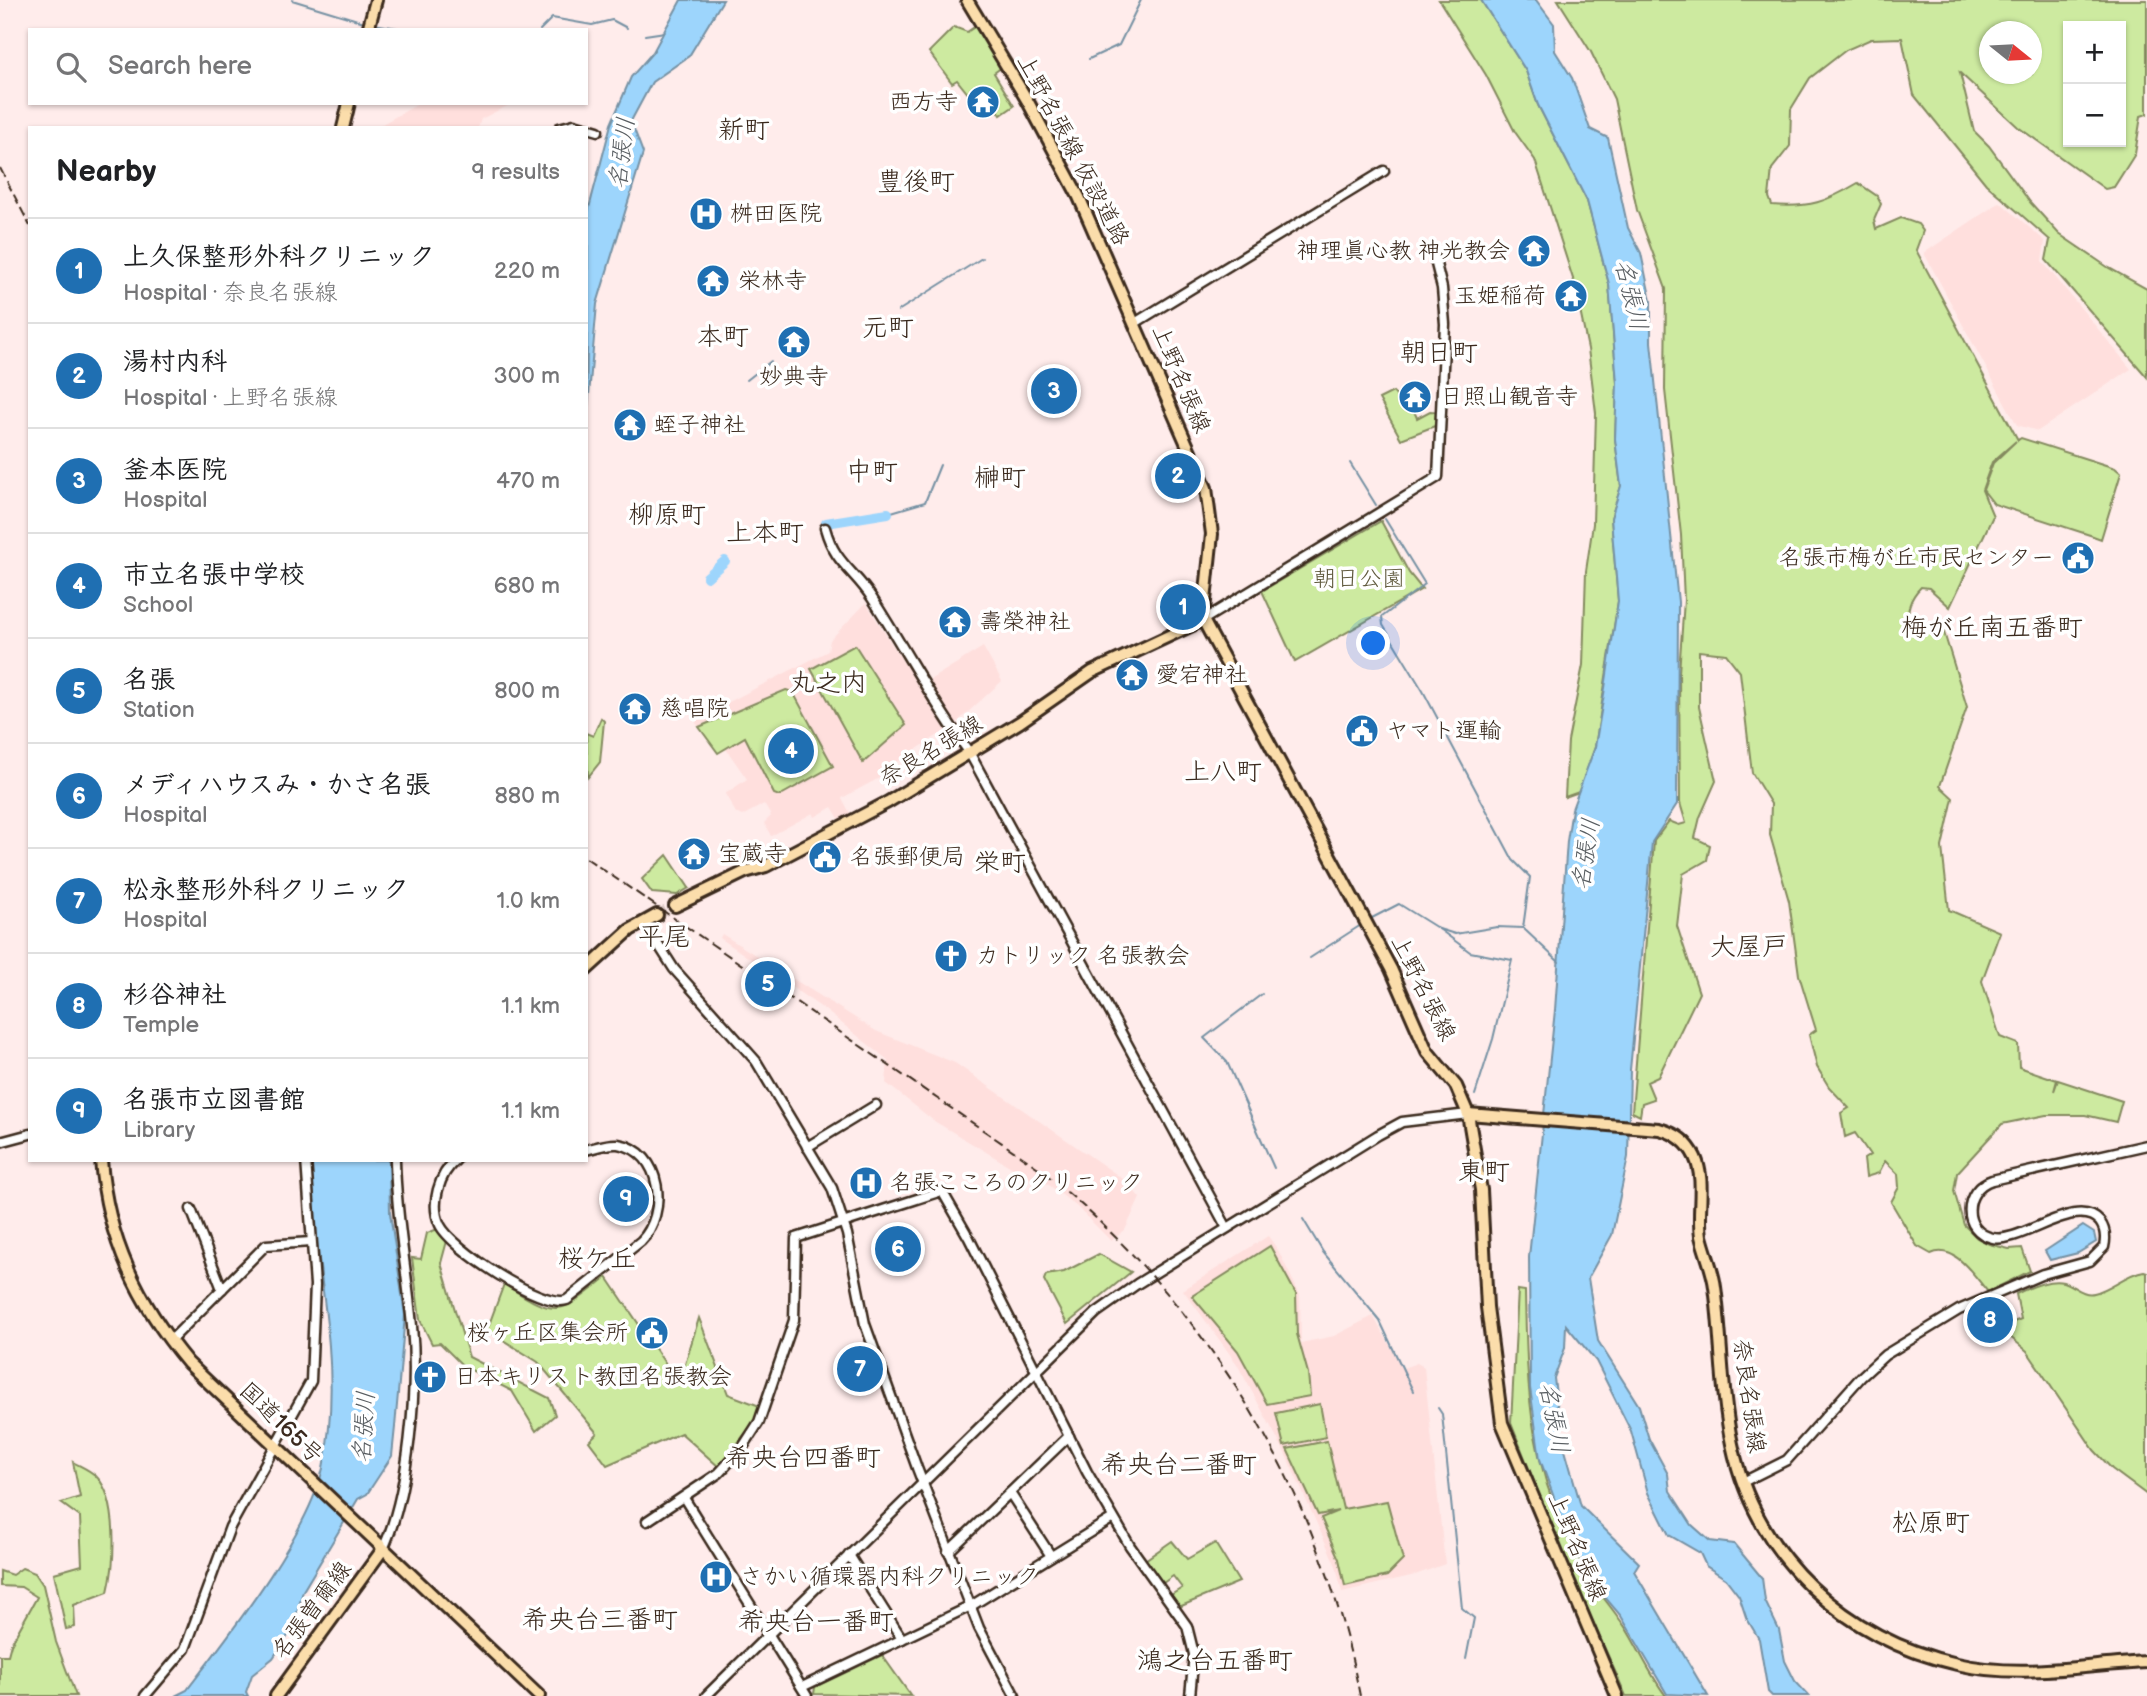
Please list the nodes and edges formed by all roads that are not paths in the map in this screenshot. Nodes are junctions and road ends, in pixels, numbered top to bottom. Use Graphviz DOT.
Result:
graph roads {
  1 [pos="376,0"];
  2 [pos="967,0"];
  3 [pos="369,25"];
  4 [pos="349,105"];
  5 [pos="343,126"];
  6 [pos="588,128"];
  7 [pos="598,131"];
  8 [pos="1384,171"];
  9 [pos="1434,256"];
  10 [pos="1135,323"];
  11 [pos="825,528"];
  12 [pos="1203,620"];
  13 [pos="969,752"];
  14 [pos="675,906"];
  15 [pos="657,915"];
  16 [pos="644,922"];
  17 [pos="588,968"];
  18 [pos="876,1105"];
  19 [pos="1468,1114"];
  20 [pos="28,1135"];
  21 [pos="0,1142"];
  22 [pos="2147,1146"];
  23 [pos="807,1147"];
  24 [pos="588,1150"];
  25 [pos="102,1162"];
  26 [pos="306,1162"];
  27 [pos="395,1162"];
  28 [pos="454,1162"];
  29 [pos="191,1209"];
  30 [pos="844,1221"];
  31 [pos="1227,1227"];
  32 [pos="311,1242"];
  33 [pos="222,1289"];
  34 [pos="170,1341"];
  35 [pos="1036,1371"];
  36 [pos="1069,1436"];
  37 [pos="275,1446"];
  38 [pos="1743,1482"];
  39 [pos="923,1484"];
  40 [pos="1010,1493"];
  41 [pos="684,1498"];
  42 [pos="1113,1518"];
  43 [pos="647,1521"];
  44 [pos="380,1546"];
  45 [pos="948,1552"];
  46 [pos="849,1555"];
  47 [pos="1051,1556"];
  48 [pos="971,1606"];
  49 [pos="769,1636"];
  50 [pos="902,1639"];
  51 [pos="2147,1662"];
  52 [pos="802,1687"];
  53 [pos="145,1696"];
  54 [pos="276,1696"];
  55 [pos="539,1696"];
  56 [pos="706,1696"];
  57 [pos="807,1696"];
  58 [pos="1015,1696"];
  59 [pos="1190,1696"];
  60 [pos="1617,1696"];
  1 -- 3 [label="main road"];
  2 -- 10 [label="main road, 上野名張線 仮設道路"];
  4 -- 5 [label="main road"];
  6 -- 7 [label="street"];
  8 -- 10 [label="street"];
  9 -- 12 [label="street"];
  10 -- 12 [label="main road, 上野名張線"];
  11 -- 13 [label="street"];
  12 -- 13 [label="main road, 奈良名張線"];
  12 -- 19 [label="main road, 上野名張線"];
  13 -- 14 [label="main road, 奈良名張線"];
  13 -- 31 [label="street"];
  15 -- 16 [label="main road"];
  16 -- 17 [label="main road"];
  16 -- 23 [label="street"];
  18 -- 23 [label="street"];
  19 -- 31 [label="street"];
  19 -- 38 [label="main road, 奈良名張線"];
  19 -- 60 [label="main road, 上野名張線"];
  20 -- 21 [label="street"];
  22 -- 38 [label="street"];
  23 -- 30 [label="street"];
  24 -- 28 [label="street"];
  25 -- 34 [label="main road, 国道165号"];
  26 -- 32 [label="street"];
  27 -- 44 [label="street"];
  29 -- 33 [label="street"];
  30 -- 35 [label="street"];
  30 -- 39 [label="street"];
  30 -- 41 [label="street"];
  31 -- 35 [label="street"];
  32 -- 33 [label="street"];
  32 -- 37 [label="street"];
  33 -- 34 [label="street"];
  34 -- 37 [label="main road, 国道165号"];
  35 -- 36 [label="street"];
  35 -- 39 [label="street"];
  36 -- 40 [label="street"];
  36 -- 42 [label="street"];
  37 -- 44 [label="main road, 国道165号"];
  37 -- 53 [label="street"];
  38 -- 51 [label="main road, 奈良名張線"];
  39 -- 45 [label="street"];
  39 -- 46 [label="street"];
  40 -- 45 [label="street"];
  40 -- 47 [label="street"];
  41 -- 43 [label="street"];
  41 -- 49 [label="street"];
  42 -- 47 [label="street"];
  42 -- 59 [label="street"];
  44 -- 54 [label="main road, 名張曽爾線"];
  44 -- 55 [label="main road, 国道165号"];
  45 -- 48 [label="street"];
  46 -- 49 [label="street"];
  46 -- 50 [label="street"];
  47 -- 48 [label="street"];
  48 -- 50 [label="street"];
  48 -- 58 [label="street"];
  49 -- 52 [label="street"];
  49 -- 56 [label="street"];
  50 -- 52 [label="street"];
  52 -- 57 [label="street"];
}
